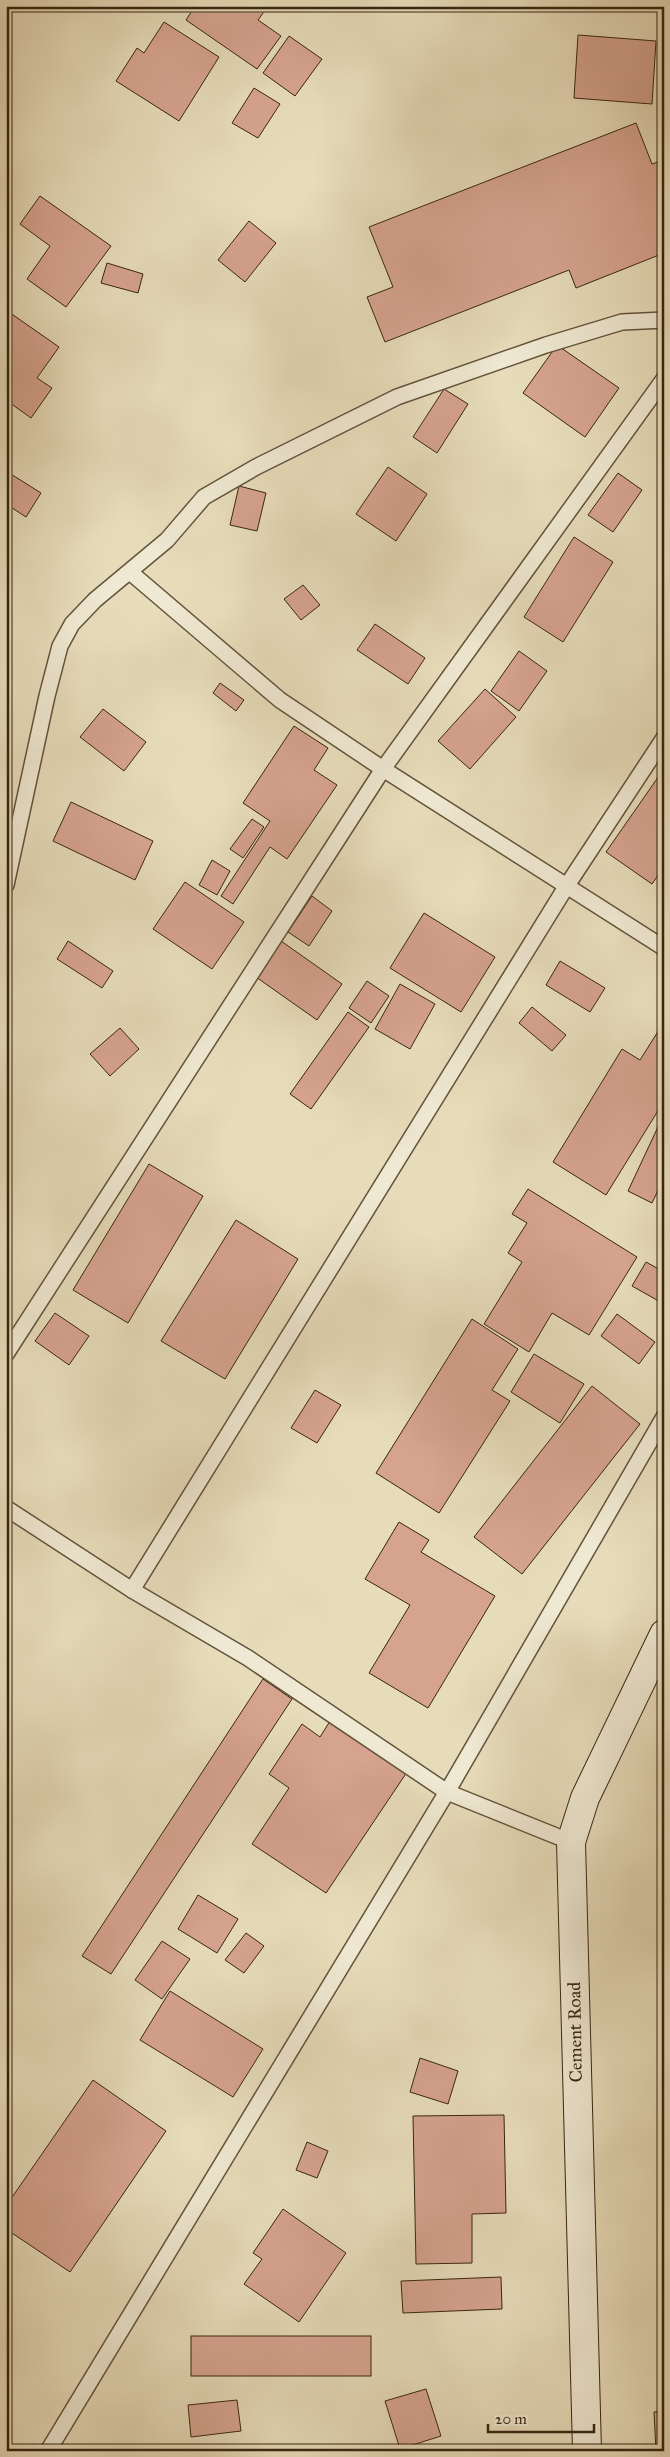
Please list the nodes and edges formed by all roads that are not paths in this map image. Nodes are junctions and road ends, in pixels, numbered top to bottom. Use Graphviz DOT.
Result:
graph roads {
  1 [pos="664,320"];
  2 [pos="664,379"];
  3 [pos="130,572"];
  4 [pos="664,738"];
  5 [pos="383,769"];
  6 [pos="6,885"];
  7 [pos="566,887"];
  8 [pos="664,948"];
  9 [pos="6,1354"];
  10 [pos="664,1417"];
  11 [pos="6,1508"];
  12 [pos="132,1590"];
  13 [pos="664,1634"];
  14 [pos="447,1792"];
  15 [pos="571,1842"];
  16 [pos="48,2451"];
  17 [pos="587,2451"];
  1 -- 3 [label="lane"];
  2 -- 5 [label="lane"];
  3 -- 5 [label="lane"];
  3 -- 6 [label="lane"];
  4 -- 7 [label="lane"];
  5 -- 7 [label="lane"];
  5 -- 9 [label="lane"];
  7 -- 8 [label="lane"];
  7 -- 12 [label="lane"];
  10 -- 14 [label="lane"];
  11 -- 12 [label="lane"];
  12 -- 14 [label="lane"];
  13 -- 15 [label="main road, Cement Road"];
  14 -- 15 [label="lane"];
  14 -- 16 [label="lane"];
  15 -- 17 [label="main road, Cement Road"];
}
